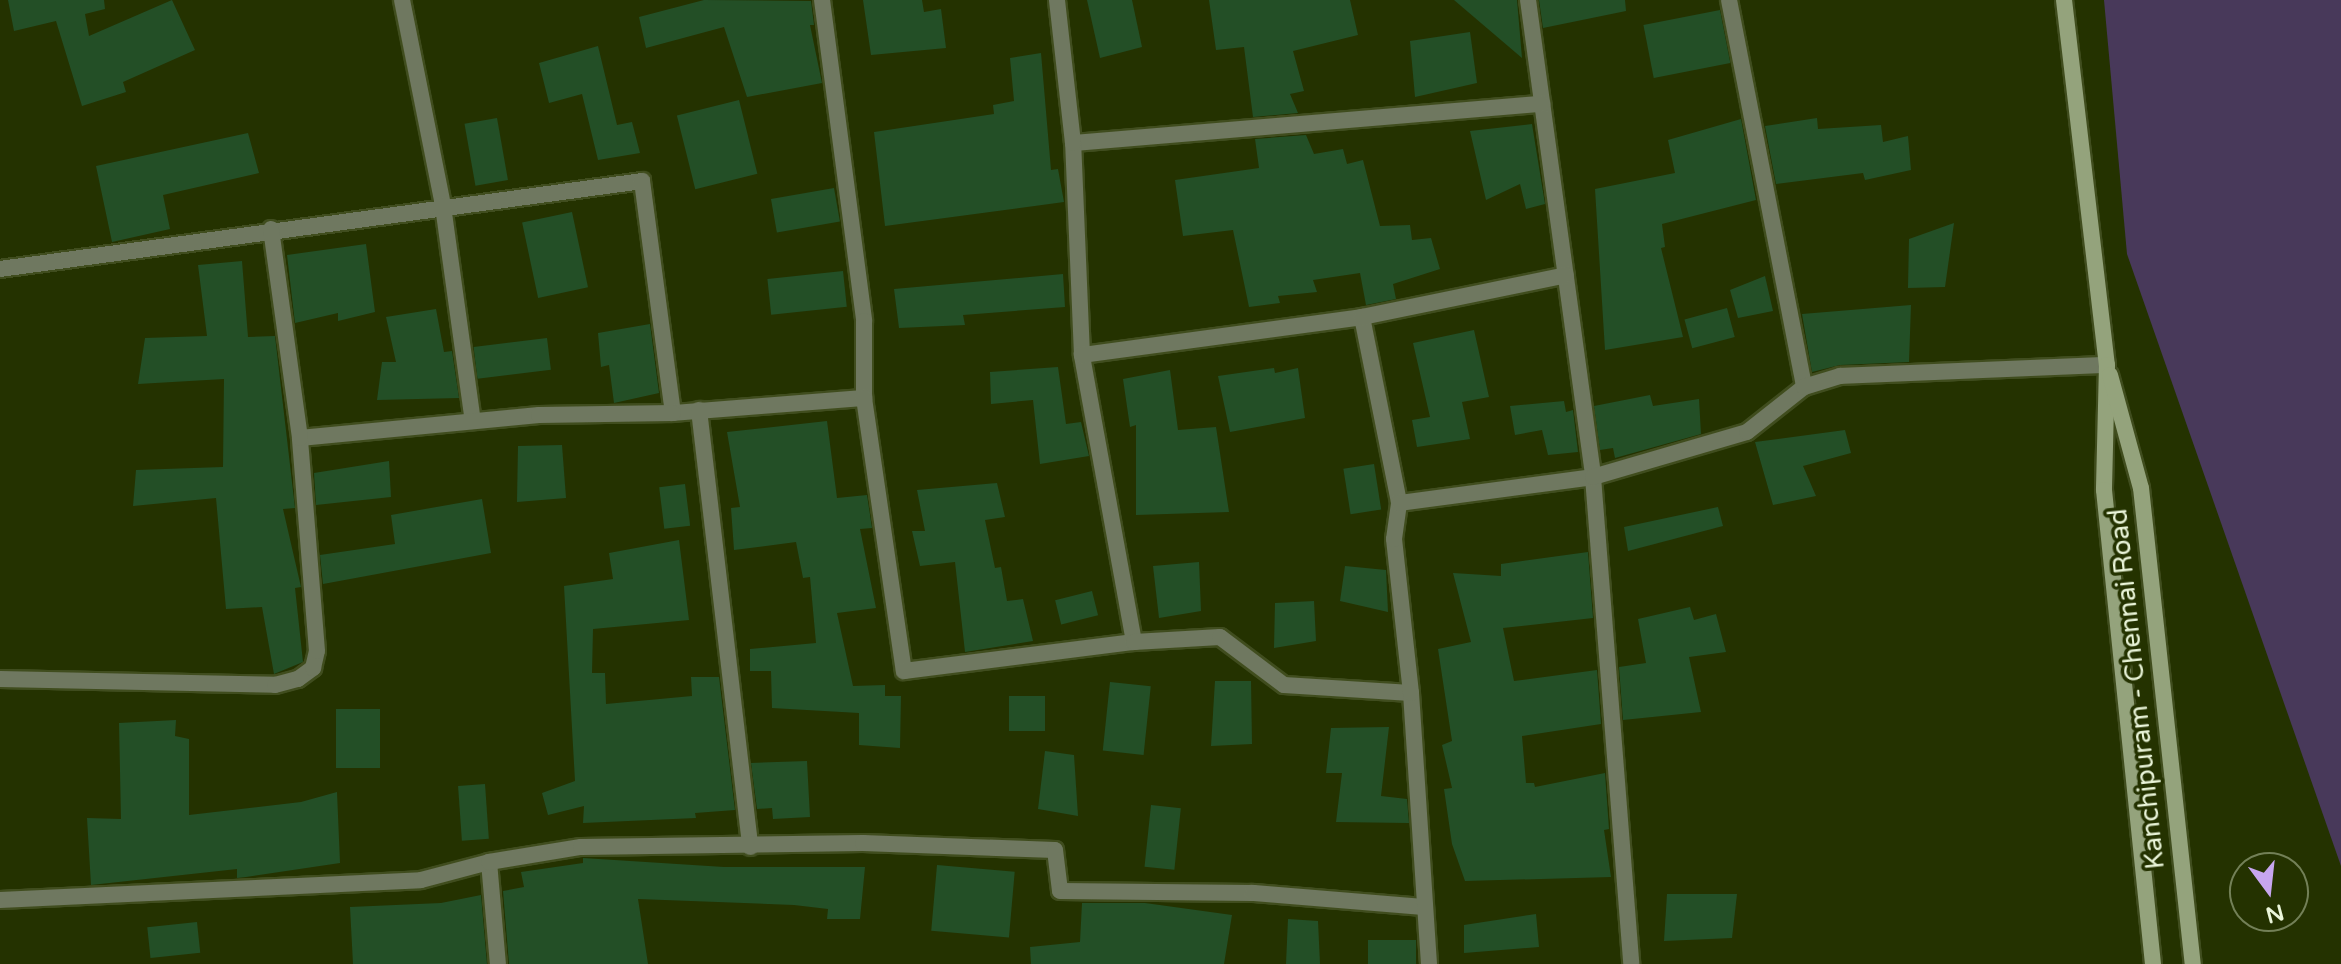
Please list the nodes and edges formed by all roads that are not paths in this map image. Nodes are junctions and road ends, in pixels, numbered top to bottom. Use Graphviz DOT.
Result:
graph roads {
  1 [pos="402,0"];
  2 [pos="822,0"];
  3 [pos="1057,0"];
  4 [pos="1528,0"];
  5 [pos="1729,0"];
  6 [pos="2064,0"];
  7 [pos="1542,104"];
  8 [pos="1073,143"];
  9 [pos="443,206"];
  10 [pos="271,229"];
  11 [pos="0,269"];
  12 [pos="1566,275"];
  13 [pos="1362,317"];
  14 [pos="1082,355"];
  15 [pos="2107,365"];
  16 [pos="1804,387"];
  17 [pos="864,398"];
  18 [pos="699,410"];
  19 [pos="673,413"];
  20 [pos="473,421"];
  21 [pos="300,438"];
  22 [pos="1593,477"];
  23 [pos="1399,503"];
  24 [pos="1134,642"];
  25 [pos="0,679"];
  26 [pos="1411,693"];
  27 [pos="750,847"];
  28 [pos="489,862"];
  29 [pos="0,900"];
  30 [pos="1424,907"];
  31 [pos="498,964"];
  32 [pos="1429,964"];
  33 [pos="1631,964"];
  34 [pos="2153,964"];
  35 [pos="2193,964"];
  1 -- 9 [label="street"];
  2 -- 17 [label="street"];
  3 -- 8 [label="street"];
  4 -- 7 [label="street"];
  5 -- 16 [label="street"];
  6 -- 15 [label="main road, Kanchipuram - Chennai Road"];
  7 -- 8 [label="street"];
  7 -- 12 [label="street"];
  8 -- 14 [label="street"];
  9 -- 10 [label="street"];
  9 -- 19 [label="street"];
  9 -- 20 [label="street"];
  10 -- 11 [label="street"];
  10 -- 21 [label="street"];
  12 -- 13 [label="street"];
  12 -- 22 [label="street"];
  13 -- 14 [label="street"];
  13 -- 23 [label="street"];
  14 -- 24 [label="street"];
  15 -- 16 [label="street"];
  15 -- 34 [label="main road, Kanchipuram - Chennai Road"];
  15 -- 35 [label="main road, Kanchipuram - Chennai Road"];
  16 -- 22 [label="street"];
  17 -- 18 [label="street"];
  17 -- 24 [label="street"];
  18 -- 19 [label="street"];
  18 -- 27 [label="street"];
  19 -- 20 [label="street"];
  20 -- 21 [label="street"];
  21 -- 25 [label="street"];
  22 -- 23 [label="street"];
  22 -- 33 [label="street"];
  23 -- 26 [label="street"];
  24 -- 26 [label="street"];
  26 -- 30 [label="street"];
  27 -- 28 [label="street"];
  27 -- 30 [label="street"];
  28 -- 29 [label="street"];
  28 -- 31 [label="street"];
  30 -- 32 [label="street"];
}
